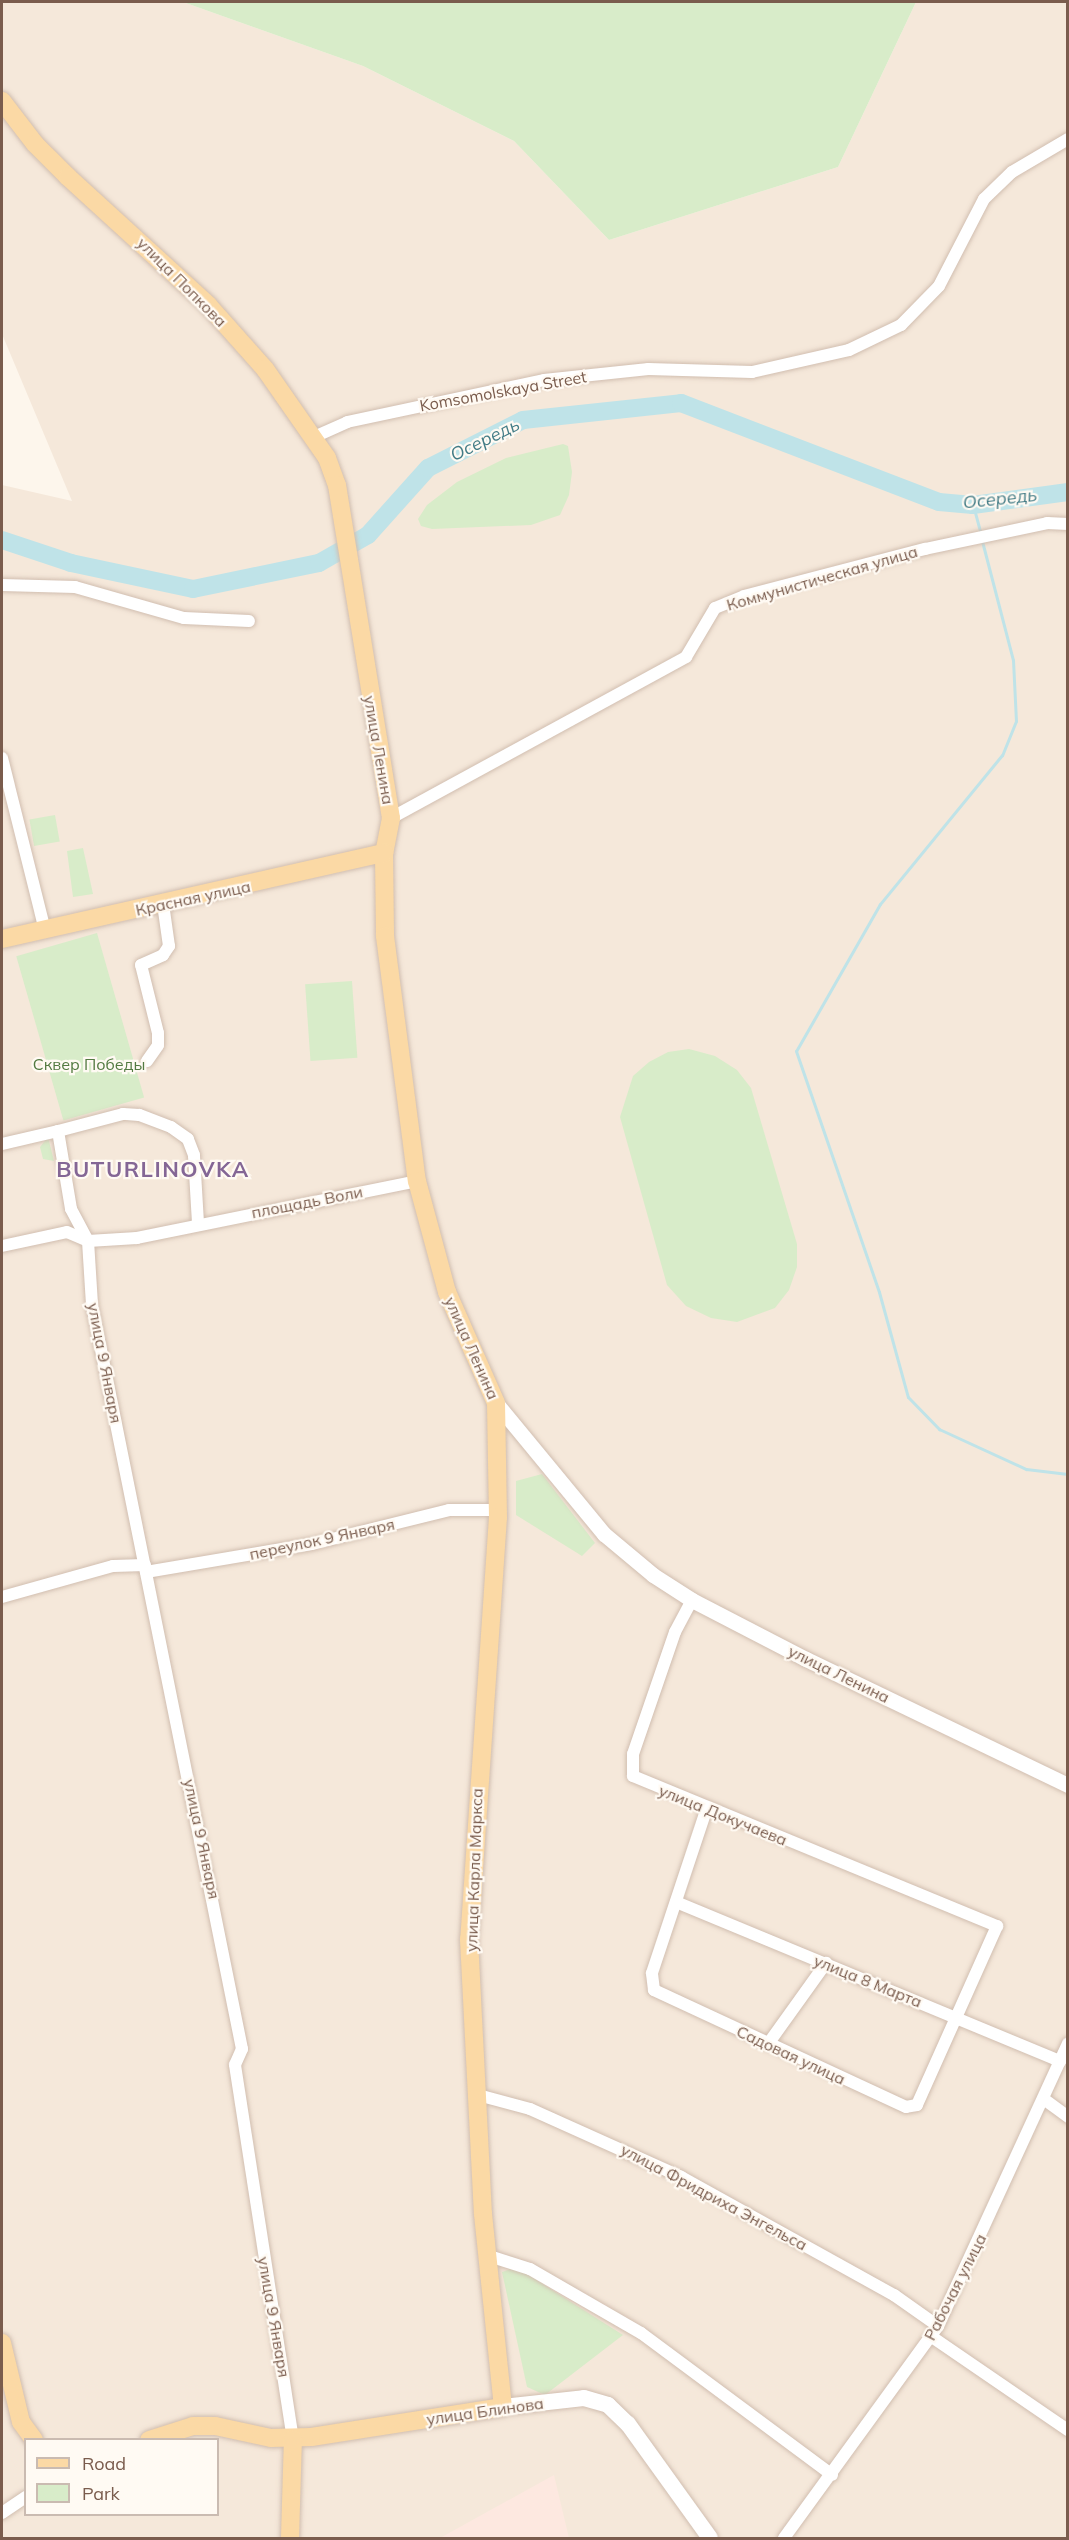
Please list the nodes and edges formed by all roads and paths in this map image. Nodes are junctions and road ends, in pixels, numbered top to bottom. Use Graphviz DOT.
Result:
graph roads {
  1 [pos="2,101"];
  2 [pos="1068,139"];
  3 [pos="314,436"];
  4 [pos="337,485"];
  5 [pos="1068,524"];
  6 [pos="2,585"];
  7 [pos="249,621"];
  8 [pos="2,758"];
  9 [pos="391,818"];
  10 [pos="384,853"];
  11 [pos="163,904"];
  12 [pos="44,927"];
  13 [pos="2,939"];
  14 [pos="147,1061"];
  15 [pos="58,1131"];
  16 [pos="2,1144"];
  17 [pos="417,1180"];
  18 [pos="198,1223"];
  19 [pos="88,1241"];
  20 [pos="2,1246"];
  21 [pos="496,1403"];
  22 [pos="498,1510"];
  23 [pos="146,1569"];
  24 [pos="2,1597"];
  25 [pos="692,1600"];
  26 [pos="1068,1785"];
  27 [pos="707,1808"];
  28 [pos="676,1902"];
  29 [pos="990,1920"];
  30 [pos="826,1963"];
  31 [pos="959,2018"];
  32 [pos="1068,2043"];
  33 [pos="768,2044"];
  34 [pos="1060,2061"];
  35 [pos="478,2096"];
  36 [pos="1045,2100"];
  37 [pos="1068,2117"];
  38 [pos="486,2255"];
  39 [pos="935,2331"];
  40 [pos="2,2343"];
  41 [pos="5,2381"];
  42 [pos="503,2407"];
  43 [pos="1068,2430"];
  44 [pos="32,2438"];
  45 [pos="152,2438"];
  46 [pos="293,2439"];
  47 [pos="832,2475"];
  48 [pos="24,2498"];
  49 [pos="2,2512"];
  50 [pos="290,2538"];
  51 [pos="710,2538"];
  52 [pos="784,2538"];
  1 -- 3 [label="main road, улица Попкова"];
  2 -- 3 [label="street, Komsomolskaya Street"];
  3 -- 4 [label="main road, улица Попкова"];
  4 -- 9 [label="main road, улица Ленина"];
  5 -- 9 [label="street, Коммунистическая улица"];
  6 -- 7 [label="street"];
  8 -- 12 [label="street"];
  9 -- 10 [label="main road, улица Ленина"];
  10 -- 11 [label="main road, Красная улица"];
  10 -- 17 [label="main road, улица Ленина"];
  11 -- 12 [label="main road, Красная улица"];
  11 -- 14 [label="street"];
  12 -- 13 [label="main road, Красная улица"];
  15 -- 16 [label="street"];
  15 -- 18 [label="street"];
  15 -- 19 [label="street"];
  17 -- 18 [label="street, площадь Воли"];
  17 -- 21 [label="main road, улица Ленина"];
  18 -- 19 [label="street, площадь Воли"];
  19 -- 20 [label="street, площадь Воли"];
  19 -- 23 [label="street, улица 9 Января"];
  21 -- 22 [label="main road, улица Карла Маркса"];
  21 -- 25 [label="street, улица Ленина"];
  22 -- 23 [label="street, переулок 9 Января"];
  22 -- 35 [label="main road, улица Карла Маркса"];
  23 -- 24 [label="street, переулок 9 Января"];
  23 -- 46 [label="street, улица 9 Января"];
  25 -- 26 [label="street, улица Ленина"];
  25 -- 27 [label="street, улица Докучаева"];
  27 -- 28 [label="street, Садовая улица"];
  27 -- 29 [label="street, улица Докучаева"];
  28 -- 30 [label="street, улица 8 Марта"];
  28 -- 33 [label="street, Садовая улица"];
  29 -- 31 [label="street, Садовая улица"];
  30 -- 31 [label="street, улица 8 Марта"];
  30 -- 33 [label="street"];
  31 -- 33 [label="street, Садовая улица"];
  31 -- 34 [label="street, улица 8 Марта"];
  32 -- 34 [label="street, Рабочая улица"];
  34 -- 36 [label="street, Рабочая улица"];
  35 -- 38 [label="main road, улица Карла Маркса"];
  35 -- 39 [label="street, улица Фридриха Энгельса"];
  36 -- 37 [label="street"];
  36 -- 39 [label="street, Рабочая улица"];
  38 -- 42 [label="main road, улица Карла Маркса"];
  38 -- 47 [label="street"];
  39 -- 43 [label="street, улица Фридриха Энгельса"];
  39 -- 47 [label="street, Рабочая улица"];
  40 -- 41 [label="main road"];
  41 -- 44 [label="main road"];
  42 -- 46 [label="main road, улица Блинова"];
  42 -- 51 [label="main road, улица Блинова"];
  45 -- 46 [label="main road, улица Блинова"];
  46 -- 50 [label="main road"];
  47 -- 52 [label="street, Рабочая улица"];
  48 -- 49 [label="street"];
}
